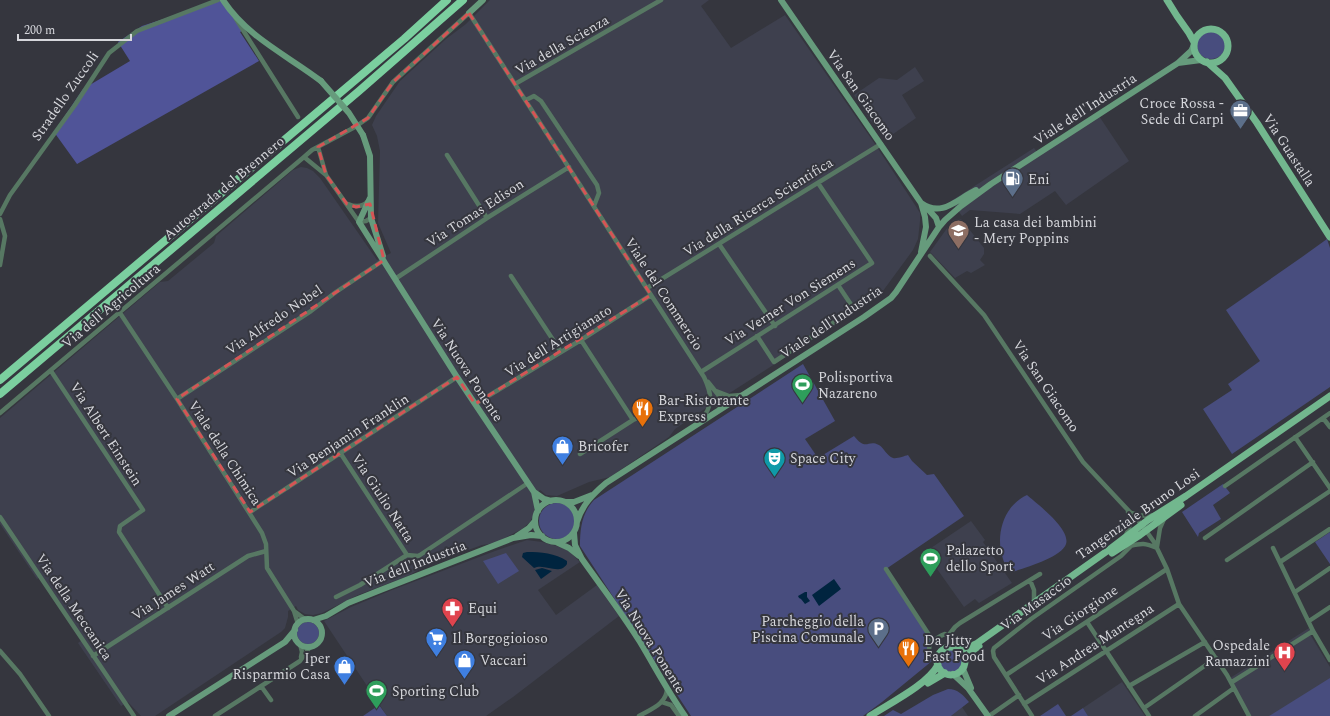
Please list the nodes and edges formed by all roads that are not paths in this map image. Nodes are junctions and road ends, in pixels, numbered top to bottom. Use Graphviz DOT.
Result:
graph roads {
  1 [pos="218,0"];
  2 [pos="223,0"];
  3 [pos="447,0"];
  4 [pos="463,0"];
  5 [pos="484,0"];
  6 [pos="660,0"];
  7 [pos="781,0"];
  8 [pos="1167,0"];
  9 [pos="469,13"];
  10 [pos="234,15"];
  11 [pos="1182,23"];
  12 [pos="1204,30"];
  13 [pos="1194,44"];
  14 [pos="1222,58"];
  15 [pos="1204,61"];
  16 [pos="1178,63"];
  17 [pos="1225,78"];
  18 [pos="515,84"];
  19 [pos="526,100"];
  20 [pos="298,117"];
  21 [pos="881,144"];
  22 [pos="318,147"];
  23 [pos="448,155"];
  24 [pos="304,156"];
  25 [pos="569,168"];
  26 [pos="326,176"];
  27 [pos="818,183"];
  28 [pos="990,184"];
  29 [pos="370,198"];
  30 [pos="347,204"];
  31 [pos="924,205"];
  32 [pos="594,206"];
  33 [pos="0,214"];
  34 [pos="925,217"];
  35 [pos="371,218"];
  36 [pos="487,218"];
  37 [pos="0,219"];
  38 [pos="359,222"];
  39 [pos="939,227"];
  40 [pos="375,233"];
  41 [pos="1330,237"];
  42 [pos="370,238"];
  43 [pos="719,244"];
  44 [pos="920,256"];
  45 [pos="930,256"];
  46 [pos="384,260"];
  47 [pos="0,265"];
  48 [pos="511,276"];
  49 [pos="395,279"];
  50 [pos="838,285"];
  51 [pos="647,288"];
  52 [pos="651,295"];
  53 [pos="120,313"];
  54 [pos="775,326"];
  55 [pos="757,336"];
  56 [pos="581,340"];
  57 [pos="561,352"];
  58 [pos="51,370"];
  59 [pos="701,372"];
  60 [pos="457,377"];
  61 [pos="704,377"];
  62 [pos="0,380"];
  63 [pos="716,391"];
  64 [pos="0,394"];
  65 [pos="742,394"];
  66 [pos="711,396"];
  67 [pos="1330,396"];
  68 [pos="177,399"];
  69 [pos="1330,402"];
  70 [pos="475,404"];
  71 [pos="722,408"];
  72 [pos="650,410"];
  73 [pos="0,413"];
  74 [pos="1330,413"];
  75 [pos="1323,418"];
  76 [pos="633,420"];
  77 [pos="696,425"];
  78 [pos="1330,427"];
  79 [pos="1295,437"];
  80 [pos="341,454"];
  81 [pos="580,454"];
  82 [pos="1313,462"];
  83 [pos="1330,476"];
  84 [pos="1325,480"];
  85 [pos="528,483"];
  86 [pos="1225,486"];
  87 [pos="1330,488"];
  88 [pos="1330,491"];
  89 [pos="534,492"];
  90 [pos="592,495"];
  91 [pos="551,501"];
  92 [pos="566,502"];
  93 [pos="1124,505"];
  94 [pos="538,511"];
  95 [pos="250,512"];
  96 [pos="1163,514"];
  97 [pos="0,517"];
  98 [pos="536,521"];
  99 [pos="577,522"];
  100 [pos="1144,528"];
  101 [pos="1330,529"];
  102 [pos="574,533"];
  103 [pos="1264,534"];
  104 [pos="542,536"];
  105 [pos="513,538"];
  106 [pos="1205,538"];
  107 [pos="1267,540"];
  108 [pos="554,542"];
  109 [pos="1123,543"];
  110 [pos="1132,545"];
  111 [pos="1157,548"];
  112 [pos="1272,548"];
  113 [pos="266,550"];
  114 [pos="407,554"];
  115 [pos="582,559"];
  116 [pos="1227,560"];
  117 [pos="1280,562"];
  118 [pos="1330,568"];
  119 [pos="886,569"];
  120 [pos="1167,569"];
  121 [pos="1040,574"];
  122 [pos="1030,580"];
  123 [pos="1295,592"];
  124 [pos="336,597"];
  125 [pos="1034,602"];
  126 [pos="1179,604"];
  127 [pos="1330,607"];
  128 [pos="168,608"];
  129 [pos="294,611"];
  130 [pos="326,616"];
  131 [pos="306,620"];
  132 [pos="313,620"];
  133 [pos="1309,621"];
  134 [pos="1087,622"];
  135 [pos="298,624"];
  136 [pos="321,628"];
  137 [pos="295,630"];
  138 [pos="1313,631"];
  139 [pos="948,636"];
  140 [pos="933,641"];
  141 [pos="285,642"];
  142 [pos="1205,642"];
  143 [pos="299,644"];
  144 [pos="310,647"];
  145 [pos="957,648"];
  146 [pos="1330,649"];
  147 [pos="1106,650"];
  148 [pos="0,651"];
  149 [pos="1325,652"];
  150 [pos="93,656"];
  151 [pos="1216,658"];
  152 [pos="965,660"];
  153 [pos="1330,660"];
  154 [pos="300,661"];
  155 [pos="938,663"];
  156 [pos="963,669"];
  157 [pos="945,673"];
  158 [pos="954,674"];
  159 [pos="1006,675"];
  160 [pos="1232,682"];
  161 [pos="261,686"];
  162 [pos="1129,686"];
  163 [pos="667,688"];
  164 [pos="1234,688"];
  165 [pos="1019,695"];
  166 [pos="271,700"];
  167 [pos="662,702"];
  168 [pos="979,702"];
  169 [pos="1024,704"];
  170 [pos="1144,708"];
  171 [pos="129,710"];
  172 [pos="49,716"];
  173 [pos="130,716"];
  174 [pos="135,716"];
  175 [pos="169,716"];
  176 [pos="215,716"];
  177 [pos="639,716"];
  178 [pos="679,716"];
  179 [pos="685,716"];
  180 [pos="870,716"];
  181 [pos="878,716"];
  182 [pos="988,716"];
  183 [pos="1032,716"];
  184 [pos="1149,716"];
  185 [pos="1195,716"];
  186 [pos="1249,716"];
  1 -- 33 [label="street, Stradello Zuccoli"];
  2 -- 10 [label="street, Via Nuova Ponente"];
  3 -- 62 [label="highway, Autostrada del Brennero"];
  4 -- 64 [label="highway, Autostrada del Brennero"];
  5 -- 9 [label="street"];
  6 -- 18 [label="street, Via della Scienza"];
  7 -- 21 [label="street, Via San Giacomo"];
  8 -- 11 [label="main road"];
  9 -- 18 [label="street, Viale del Commercio"];
  9 -- 22 [label="street, Via dell'Agricoltura"];
  10 -- 20 [label="street, Via Nuova Ponente"];
  10 -- 29 [label="street, Via Nuova Ponente, bridge"];
  11 -- 12 [label="main road"];
  11 -- 13 [label="main road"];
  12 -- 13 [label="main road"];
  12 -- 14 [label="main road"];
  13 -- 15 [label="main road"];
  13 -- 16 [label="street, Viale dell'Industria"];
  14 -- 15 [label="main road"];
  14 -- 17 [label="main road, Via Guastalla"];
  15 -- 16 [label="street, Viale dell'Industria"];
  15 -- 17 [label="main road, Via Guastalla"];
  16 -- 28 [label="street, Viale dell'Industria"];
  17 -- 41 [label="main road, Via Guastalla"];
  18 -- 19 [label="street, Viale del Commercio"];
  19 -- 25 [label="street, Viale del Commercio"];
  19 -- 32 [label="street"];
  21 -- 27 [label="street, Via della Ricerca Scientifica"];
  21 -- 31 [label="street, Via San Giacomo"];
  22 -- 24 [label="street, Via dell'Agricoltura"];
  22 -- 26 [label="street"];
  23 -- 36 [label="street"];
  24 -- 26 [label="street"];
  24 -- 53 [label="street, Via dell'Agricoltura"];
  25 -- 32 [label="street, Viale del Commercio"];
  25 -- 36 [label="street, Via Tomas Edison"];
  26 -- 30 [label="street, Via Nuova Ponente"];
  27 -- 43 [label="street, Via della Ricerca Scientifica"];
  27 -- 50 [label="street, Via Verner Von Siemens"];
  28 -- 31 [label="street"];
  28 -- 39 [label="street, Viale dell'Industria"];
  29 -- 30 [label="street"];
  29 -- 35 [label="street, Via Nuova Ponente"];
  29 -- 38 [label="street"];
  30 -- 38 [label="street, Via Nuova Ponente"];
  31 -- 34 [label="street, Via San Giacomo"];
  31 -- 39 [label="street, Via San Giacomo"];
  32 -- 51 [label="street, Viale del Commercio"];
  34 -- 39 [label="street"];
  34 -- 44 [label="street, Via San Giacomo"];
  35 -- 38 [label="street"];
  35 -- 40 [label="street, Via Nuova Ponente"];
  36 -- 49 [label="street, Via Tomas Edison"];
  37 -- 47 [label="street"];
  38 -- 42 [label="street, Via Nuova Ponente"];
  39 -- 44 [label="street, Viale dell'Industria"];
  40 -- 42 [label="street"];
  40 -- 46 [label="street, Via Nuova Ponente"];
  42 -- 46 [label="street, Via Nuova Ponente"];
  43 -- 51 [label="street, Via della Ricerca Scientifica"];
  43 -- 54 [label="street"];
  44 -- 65 [label="street, Viale dell'Industria"];
  45 -- 93 [label="street, Via San Giacomo"];
  46 -- 49 [label="street, Via Nuova Ponente"];
  46 -- 68 [label="street, Via Alfredo Nobel"];
  48 -- 57 [label="street"];
  49 -- 60 [label="street, Via Nuova Ponente"];
  50 -- 54 [label="street, Via Verner Von Siemens"];
  50 -- 55 [label="street"];
  51 -- 52 [label="street, Viale del Commercio"];
  52 -- 56 [label="street, Via dell'Artigianato"];
  52 -- 59 [label="street, Viale del Commercio"];
  53 -- 58 [label="street, Via dell'Agricoltura"];
  53 -- 68 [label="street, Viale della Chimica"];
  54 -- 55 [label="street, Via Verner Von Siemens"];
  55 -- 59 [label="street, Via Verner Von Siemens"];
  56 -- 57 [label="street, Via dell'Artigianato"];
  56 -- 76 [label="street"];
  57 -- 70 [label="street, Via dell'Artigianato"];
  58 -- 73 [label="street, Via dell'Agricoltura"];
  58 -- 128 [label="street, Via Albert Einstein"];
  59 -- 61 [label="street, Viale del Commercio"];
  60 -- 70 [label="street, Via Nuova Ponente"];
  60 -- 80 [label="street, Via Benjamin Franklin"];
  61 -- 63 [label="street"];
  61 -- 66 [label="street, Viale del Commercio"];
  63 -- 65 [label="street"];
  63 -- 71 [label="street"];
  65 -- 71 [label="street, Viale dell'Industria"];
  66 -- 71 [label="street"];
  66 -- 77 [label="street"];
  67 -- 96 [label="main road, Tangenziale Bruno Losi"];
  68 -- 95 [label="street, Viale della Chimica"];
  69 -- 96 [label="main road, Tangenziale Bruno Losi"];
  70 -- 85 [label="street, Via Nuova Ponente"];
  71 -- 77 [label="street, Viale dell'Industria"];
  72 -- 76 [label="street"];
  74 -- 75 [label="street"];
  75 -- 78 [label="street"];
  75 -- 79 [label="street"];
  76 -- 81 [label="street"];
  77 -- 90 [label="street, Viale dell'Industria"];
  79 -- 82 [label="street"];
  79 -- 86 [label="street"];
  80 -- 95 [label="street, Via Benjamin Franklin"];
  80 -- 114 [label="street, Via Giulio Natta"];
  82 -- 84 [label="street"];
  82 -- 106 [label="street"];
  83 -- 84 [label="street"];
  84 -- 87 [label="street"];
  85 -- 89 [label="street, Via Nuova Ponente"];
  85 -- 114 [label="street"];
  88 -- 103 [label="street"];
  89 -- 91 [label="street, Via Nuova Ponente"];
  89 -- 94 [label="street, Via Nuova Ponente"];
  90 -- 92 [label="street, Viale dell'Industria"];
  90 -- 99 [label="street, Viale dell'Industria"];
  91 -- 92 [label="street"];
  91 -- 94 [label="street"];
  92 -- 99 [label="street"];
  93 -- 96 [label="street"];
  93 -- 100 [label="street, Via San Giacomo"];
  93 -- 109 [label="street"];
  94 -- 98 [label="street"];
  95 -- 113 [label="street, Viale della Chimica"];
  96 -- 100 [label="main road, Tangenziale Bruno Losi"];
  96 -- 111 [label="street"];
  97 -- 150 [label="street, Via della Meccanica"];
  98 -- 104 [label="street"];
  98 -- 105 [label="street, Via dell'Industria"];
  99 -- 102 [label="street"];
  100 -- 109 [label="main road, Tangenziale Bruno Losi"];
  100 -- 111 [label="street, Via San Giacomo"];
  101 -- 117 [label="street"];
  102 -- 108 [label="street"];
  102 -- 115 [label="street, Via Nuova Ponente"];
  103 -- 107 [label="street"];
  103 -- 116 [label="street"];
  104 -- 105 [label="street, Via dell'Industria"];
  104 -- 108 [label="street"];
  105 -- 130 [label="street, Via dell'Industria"];
  108 -- 115 [label="street, Via Nuova Ponente"];
  109 -- 110 [label="street"];
  109 -- 125 [label="main road, Tangenziale Bruno Losi"];
  109 -- 152 [label="main road, Tangenziale Bruno Losi"];
  110 -- 111 [label="street"];
  110 -- 159 [label="street, Via Masaccio"];
  111 -- 120 [label="street, Via San Giacomo"];
  112 -- 117 [label="street"];
  113 -- 128 [label="street, Via James Watt"];
  113 -- 129 [label="street, Viale della Chimica"];
  114 -- 124 [label="street"];
  115 -- 163 [label="street, Via Nuova Ponente"];
  117 -- 123 [label="street"];
  118 -- 123 [label="street"];
  119 -- 140 [label="street"];
  120 -- 126 [label="street, Via San Giacomo"];
  120 -- 134 [label="street, Via Giorgione"];
  121 -- 122 [label="street"];
  122 -- 125 [label="street"];
  122 -- 139 [label="street"];
  123 -- 133 [label="street"];
  125 -- 145 [label="main road, Tangenziale Bruno Losi"];
  126 -- 142 [label="street, Via San Giacomo"];
  126 -- 147 [label="street, Via Andrea Mantegna"];
  127 -- 133 [label="street"];
  128 -- 150 [label="street, Via James Watt"];
  129 -- 131 [label="street, Viale della Chimica"];
  129 -- 135 [label="street, Viale della Chimica"];
  130 -- 132 [label="street, Via dell'Industria"];
  130 -- 136 [label="street"];
  131 -- 132 [label="street"];
  131 -- 135 [label="street"];
  132 -- 136 [label="street"];
  133 -- 138 [label="street"];
  134 -- 147 [label="street"];
  134 -- 159 [label="street, Via Giorgione"];
  135 -- 137 [label="street"];
  136 -- 144 [label="street"];
  137 -- 141 [label="street"];
  137 -- 143 [label="street"];
  138 -- 149 [label="street"];
  138 -- 160 [label="street"];
  139 -- 140 [label="street"];
  139 -- 145 [label="street"];
  140 -- 155 [label="street"];
  141 -- 143 [label="street"];
  141 -- 175 [label="street"];
  142 -- 151 [label="street, Via San Giacomo"];
  142 -- 162 [label="street"];
  143 -- 144 [label="street"];
  143 -- 154 [label="street"];
  144 -- 154 [label="street"];
  145 -- 152 [label="main road"];
  145 -- 155 [label="main road"];
  146 -- 149 [label="street"];
  147 -- 162 [label="street"];
  147 -- 169 [label="street, Via Andrea Mantegna"];
  148 -- 172 [label="street"];
  149 -- 153 [label="street"];
  150 -- 171 [label="street, Via della Meccanica"];
  151 -- 160 [label="street, Via San Giacomo"];
  151 -- 170 [label="street"];
  152 -- 156 [label="main road"];
  154 -- 161 [label="street"];
  155 -- 157 [label="main road"];
  155 -- 180 [label="main road"];
  156 -- 158 [label="main road"];
  156 -- 168 [label="street"];
  157 -- 158 [label="main road"];
  157 -- 181 [label="main road"];
  158 -- 168 [label="street"];
  159 -- 165 [label="street"];
  160 -- 164 [label="street, Via San Giacomo"];
  161 -- 166 [label="street"];
  161 -- 176 [label="street"];
  162 -- 170 [label="street"];
  163 -- 167 [label="street"];
  163 -- 179 [label="street, Via Nuova Ponente"];
  164 -- 185 [label="street"];
  164 -- 186 [label="street, Via San Giacomo"];
  165 -- 169 [label="street"];
  165 -- 182 [label="street"];
  167 -- 177 [label="street"];
  167 -- 178 [label="street"];
  168 -- 182 [label="street"];
  169 -- 183 [label="street"];
  170 -- 184 [label="street"];
  171 -- 173 [label="street, Via della Meccanica"];
  171 -- 174 [label="street, Via della Meccanica"];
}
